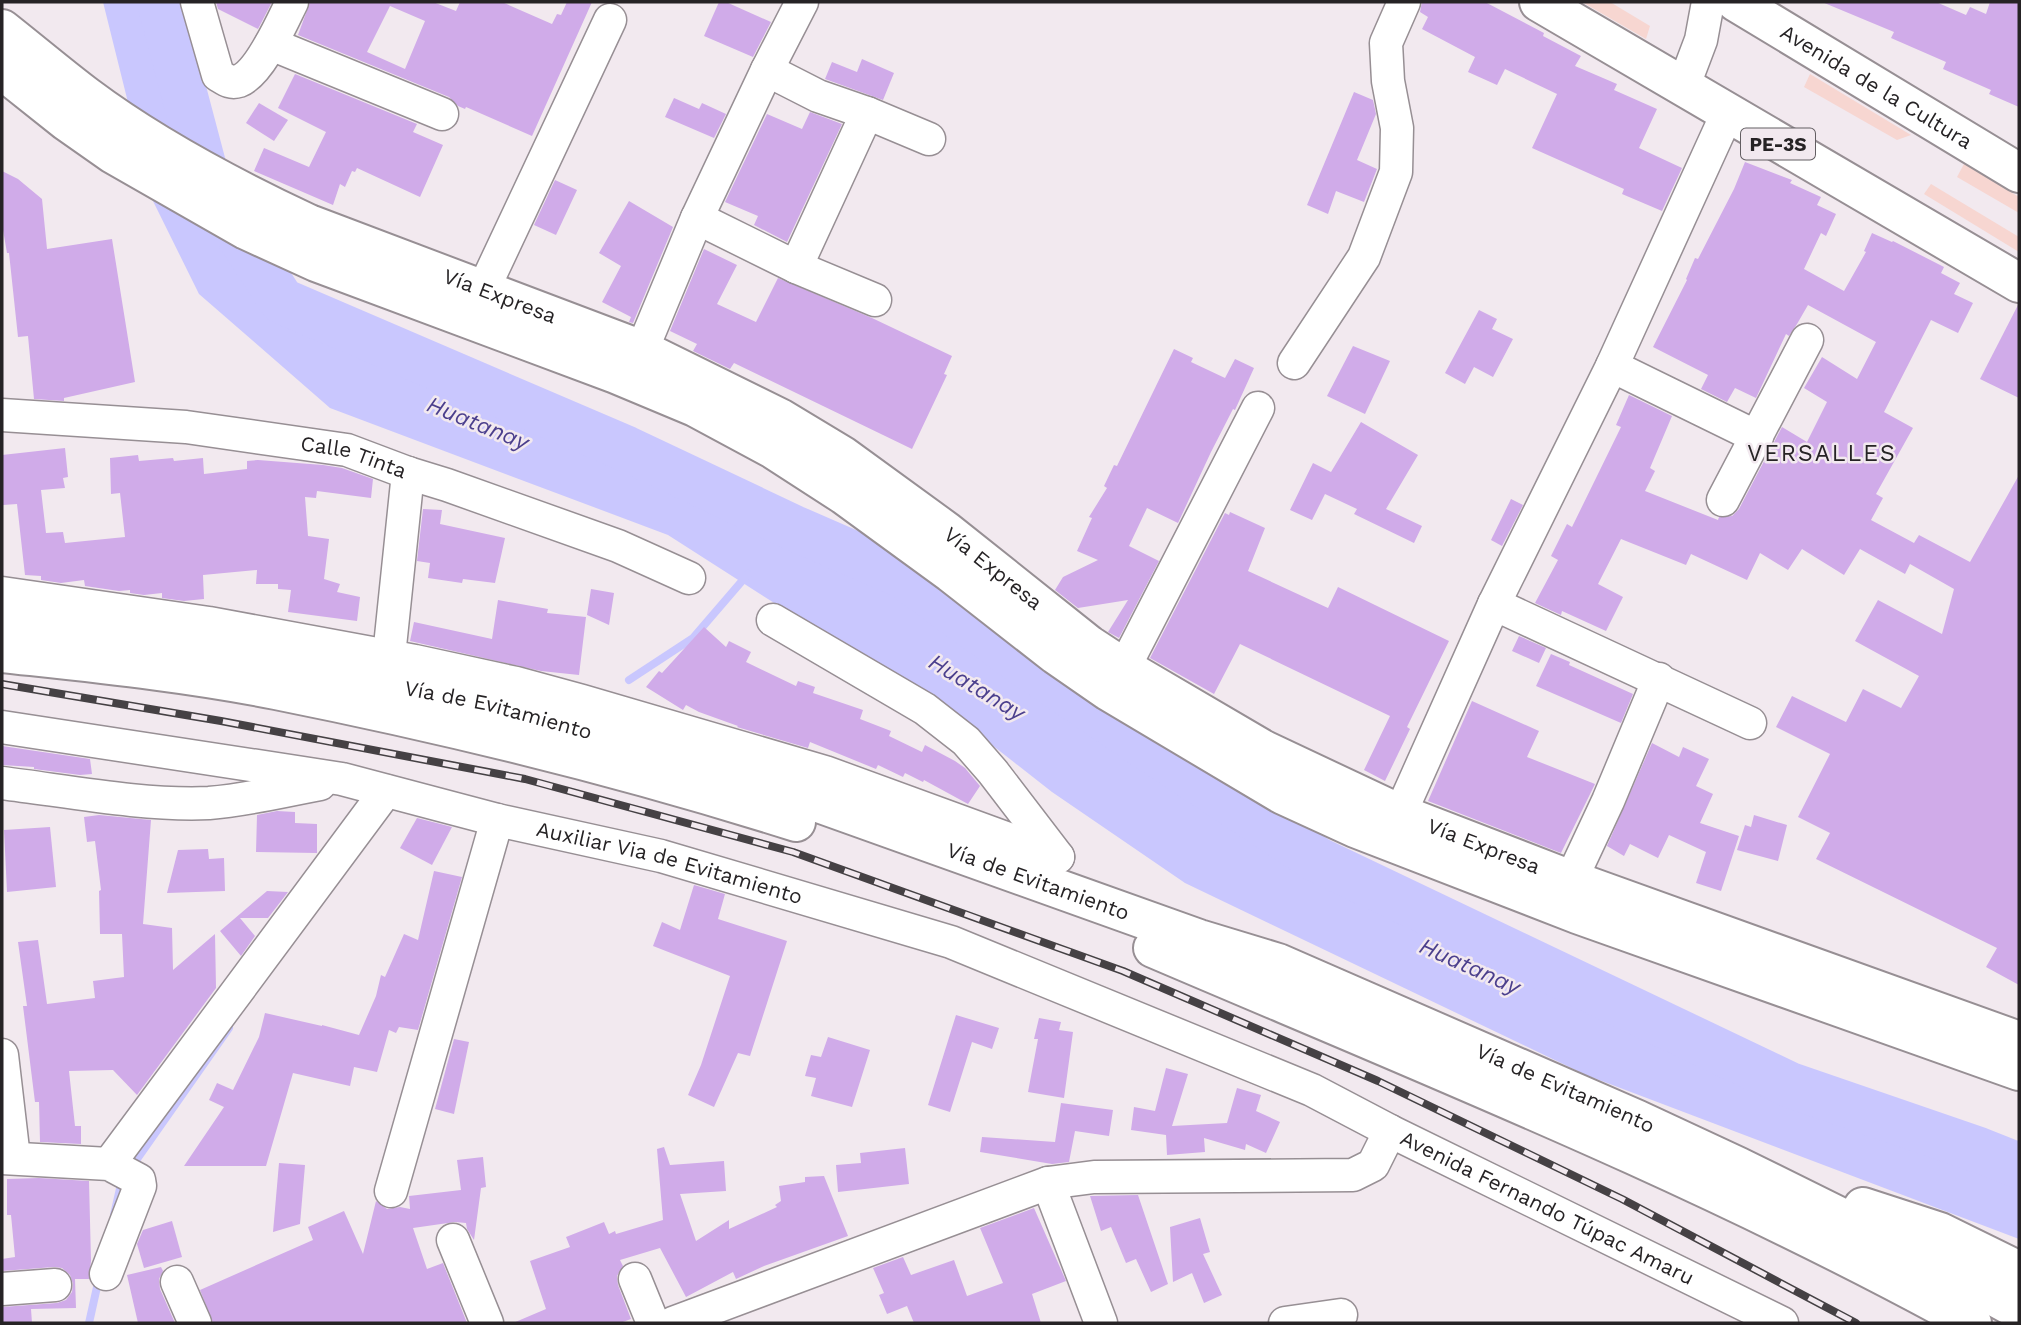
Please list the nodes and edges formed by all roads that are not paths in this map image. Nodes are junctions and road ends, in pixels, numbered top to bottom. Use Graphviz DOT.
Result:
graph roads {
  1 [pos="197,2"];
  2 [pos="292,2"];
  3 [pos="802,2"];
  4 [pos="1404,2"];
  5 [pos="1539,2"];
  6 [pos="1708,2"];
  7 [pos="1736,2"];
  8 [pos="610,20"];
  9 [pos="2,29"];
  10 [pos="271,44"];
  11 [pos="767,69"];
  12 [pos="2,70"];
  13 [pos="1684,85"];
  14 [pos="867,113"];
  15 [pos="442,114"];
  16 [pos="1727,114"];
  17 [pos="929,139"];
  18 [pos="2019,172"];
  19 [pos="697,218"];
  20 [pos="796,267"];
  21 [pos="2019,284"];
  22 [pos="483,290"];
  23 [pos="876,299"];
  24 [pos="1807,340"];
  25 [pos="642,350"];
  26 [pos="1294,363"];
  27 [pos="1612,366"];
  28 [pos="1258,408"];
  29 [pos="2,415"];
  30 [pos="1757,437"];
  31 [pos="408,473"];
  32 [pos="1723,500"];
  33 [pos="689,578"];
  34 [pos="2,593"];
  35 [pos="1494,604"];
  36 [pos="773,620"];
  37 [pos="2,625"];
  38 [pos="2,653"];
  39 [pos="389,656"];
  40 [pos="1124,668"];
  41 [pos="1659,679"];
  42 [pos="1750,723"];
  43 [pos="2,727"];
  44 [pos="342,779"];
  45 [pos="2,783"];
  46 [pos="820,787"];
  47 [pos="386,791"];
  48 [pos="1400,814"];
  49 [pos="497,820"];
  50 [pos="1059,857"];
  51 [pos="1571,880"];
  52 [pos="1104,905"];
  53 [pos="2019,1041"];
  54 [pos="2,1055"];
  55 [pos="2019,1071"];
  56 [pos="1312,1090"];
  57 [pos="1390,1131"];
  58 [pos="8,1158"];
  59 [pos="1739,1167"];
  60 [pos="122,1171"];
  61 [pos="1048,1183"];
  62 [pos="391,1191"];
  63 [pos="453,1240"];
  64 [pos="2019,1271"];
  65 [pos="106,1274"];
  66 [pos="635,1279"];
  67 [pos="177,1282"];
  68 [pos="55,1285"];
  69 [pos="2,1290"];
  70 [pos="2019,1310"];
  71 [pos="1341,1315"];
  72 [pos="195,1323"];
  73 [pos="487,1323"];
  74 [pos="653,1323"];
  75 [pos="673,1323"];
  76 [pos="1101,1323"];
  77 [pos="1285,1323"];
  78 [pos="1782,1323"];
  79 [pos="1972,1323"];
  1 -- 10 [label="street"];
  2 -- 10 [label="street"];
  3 -- 11 [label="street"];
  4 -- 26 [label="street"];
  5 -- 13 [label="main road, PE-3S"];
  6 -- 13 [label="street"];
  7 -- 18 [label="main road, Avenida de la Cultura"];
  8 -- 22 [label="street"];
  9 -- 22 [label="main road, Vía Expresa"];
  10 -- 15 [label="street"];
  11 -- 14 [label="street"];
  11 -- 19 [label="street"];
  12 -- 55 [label="main road, Vía Expresa"];
  13 -- 16 [label="main road, PE-3S"];
  14 -- 17 [label="street"];
  14 -- 20 [label="street"];
  16 -- 21 [label="main road, PE-3S"];
  16 -- 27 [label="street"];
  19 -- 20 [label="street"];
  19 -- 25 [label="street"];
  20 -- 23 [label="street"];
  22 -- 25 [label="main road, Vía Expresa"];
  24 -- 30 [label="street"];
  25 -- 40 [label="main road, Vía Expresa"];
  27 -- 30 [label="street"];
  27 -- 35 [label="street"];
  28 -- 40 [label="street"];
  29 -- 31 [label="street, Calle Tinta"];
  30 -- 32 [label="street"];
  31 -- 33 [label="street, Calle Tinta"];
  31 -- 39 [label="street"];
  34 -- 39 [label="street"];
  35 -- 41 [label="street"];
  35 -- 48 [label="street"];
  36 -- 50 [label="street"];
  37 -- 46 [label="main road, Vía de Evitamiento"];
  38 -- 79 [label="main road, Vía de Evitamiento"];
  39 -- 46 [label="street"];
  40 -- 48 [label="main road, Vía Expresa"];
  41 -- 42 [label="street"];
  41 -- 51 [label="street"];
  43 -- 44 [label="street, Auxiliar Via de Evitamiento"];
  44 -- 45 [label="street"];
  44 -- 47 [label="street, Auxiliar Via de Evitamiento"];
  46 -- 50 [label="street"];
  46 -- 52 [label="main road, Vía de Evitamiento"];
  47 -- 49 [label="street, Auxiliar Via de Evitamiento"];
  47 -- 60 [label="street"];
  48 -- 51 [label="main road, Vía Expresa"];
  49 -- 56 [label="street, Auxiliar Via de Evitamiento"];
  49 -- 62 [label="street"];
  50 -- 52 [label="street"];
  51 -- 53 [label="main road, Vía Expresa"];
  52 -- 59 [label="main road, Vía de Evitamiento"];
  54 -- 58 [label="street"];
  56 -- 57 [label="street, Avenida Fernando Túpac Amaru"];
  57 -- 61 [label="street"];
  57 -- 78 [label="street, Avenida Fernando Túpac Amaru"];
  58 -- 60 [label="street"];
  59 -- 64 [label="main road"];
  59 -- 70 [label="main road, Vía de Evitamiento"];
  60 -- 65 [label="street"];
  61 -- 75 [label="street"];
  61 -- 76 [label="street"];
  63 -- 73 [label="street"];
  66 -- 74 [label="street"];
  67 -- 72 [label="street"];
  68 -- 69 [label="street"];
  71 -- 77 [label="street"];
}
